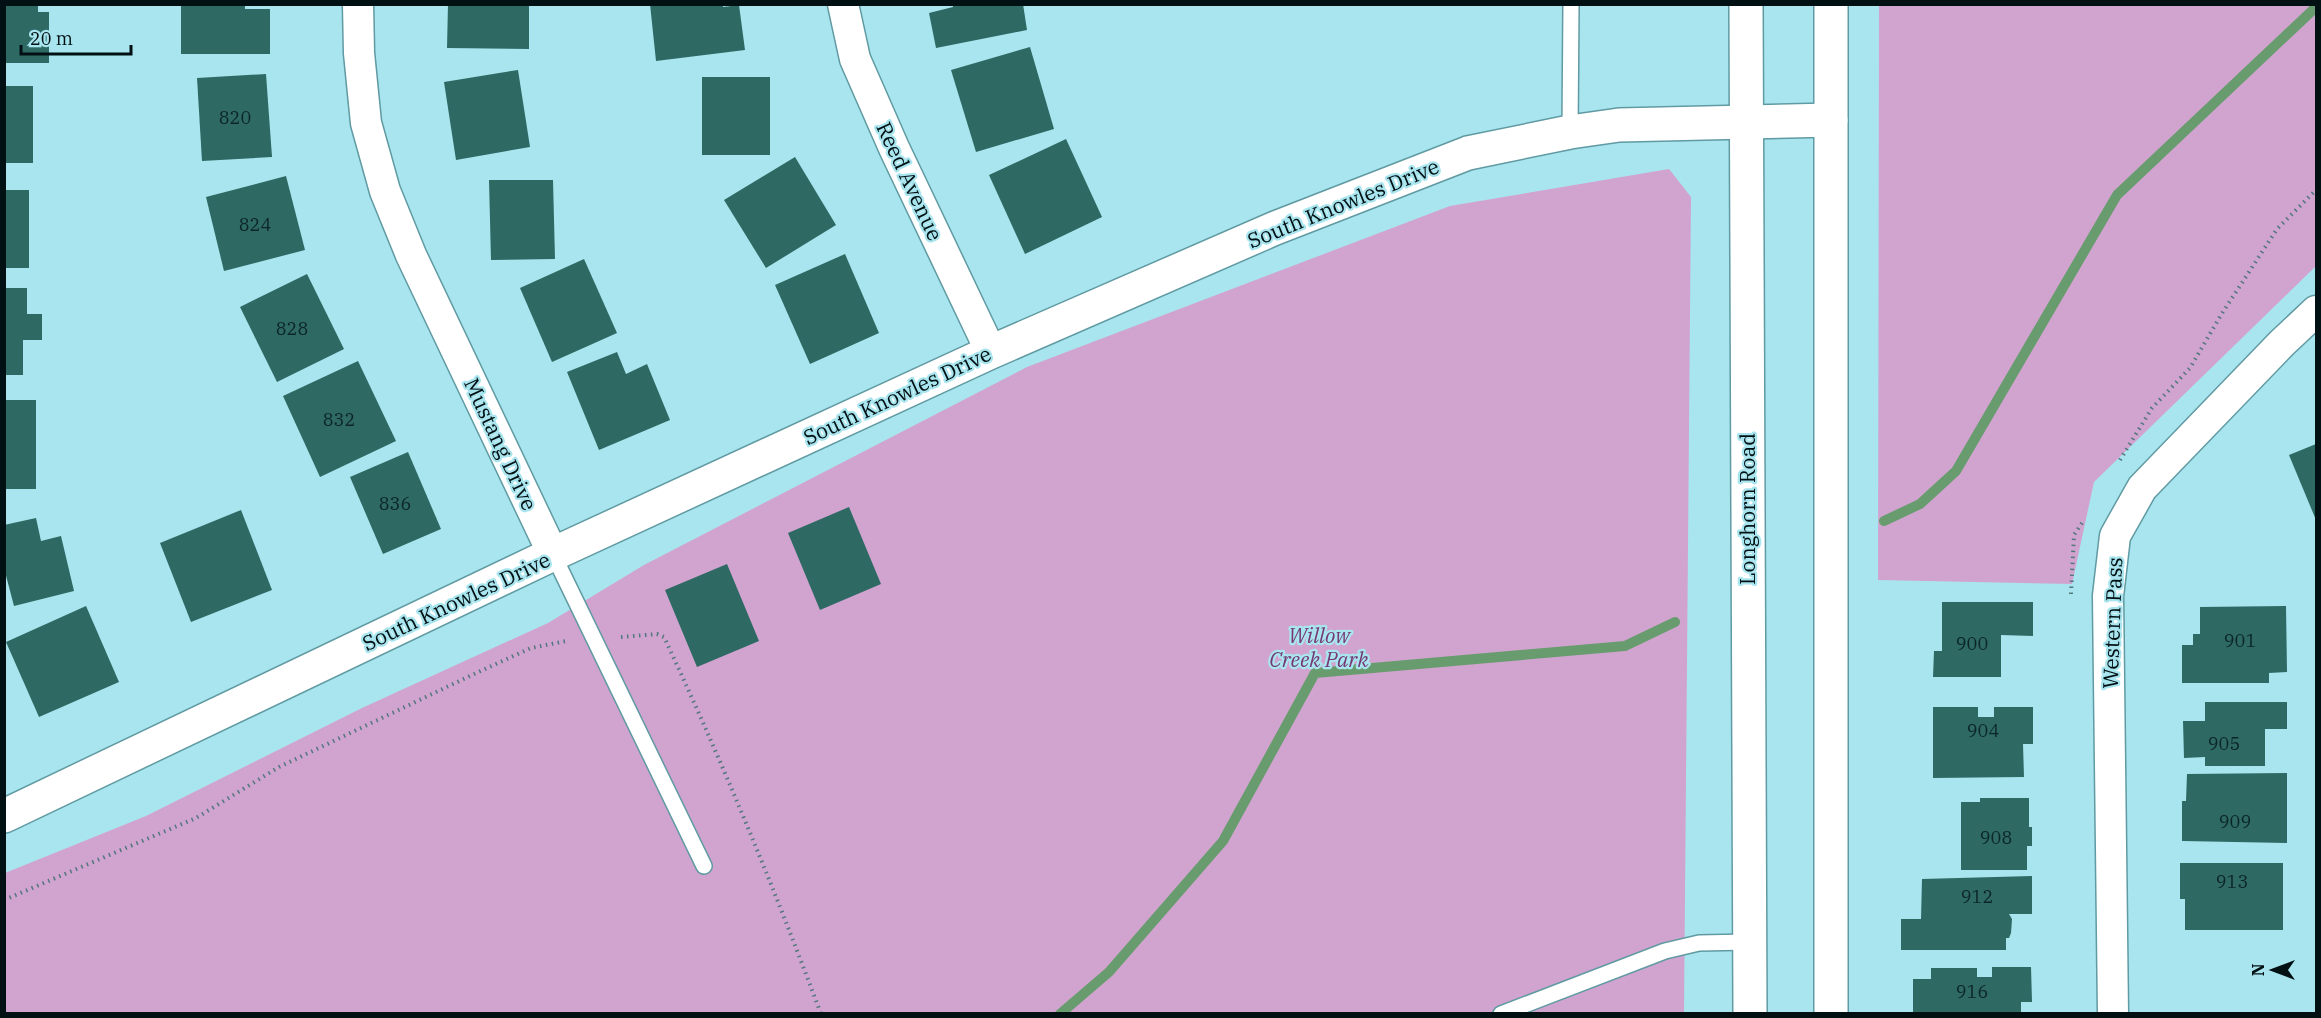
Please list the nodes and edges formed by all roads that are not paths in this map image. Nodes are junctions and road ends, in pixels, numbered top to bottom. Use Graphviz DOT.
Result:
graph roads {
  1 [pos="358,4"];
  2 [pos="843,4"];
  3 [pos="1571,4"];
  4 [pos="1746,4"];
  5 [pos="1831,4"];
  6 [pos="1831,120"];
  7 [pos="1745,122"];
  8 [pos="1570,132"];
  9 [pos="2316,311"];
  10 [pos="991,352"];
  11 [pos="553,554"];
  12 [pos="4,816"];
  13 [pos="704,866"];
  14 [pos="1749,942"];
  15 [pos="1501,1014"];
  16 [pos="1750,1014"];
  17 [pos="1831,1014"];
  18 [pos="2113,1014"];
  1 -- 11 [label="street, Mustang Drive"];
  2 -- 10 [label="street, Reed Avenue"];
  3 -- 8 [label="lane"];
  4 -- 7 [label="main road, Longhorn Road"];
  5 -- 6 [label="main road"];
  6 -- 7 [label="main road, South Knowles Drive"];
  6 -- 17 [label="main road"];
  7 -- 8 [label="main road, South Knowles Drive"];
  7 -- 14 [label="main road, Longhorn Road"];
  8 -- 10 [label="main road, South Knowles Drive"];
  9 -- 18 [label="street, Western Pass"];
  10 -- 11 [label="main road, South Knowles Drive"];
  11 -- 12 [label="main road, South Knowles Drive"];
  11 -- 13 [label="lane, Mustang Drive"];
  14 -- 15 [label="lane"];
  14 -- 16 [label="main road, Longhorn Road"];
}
